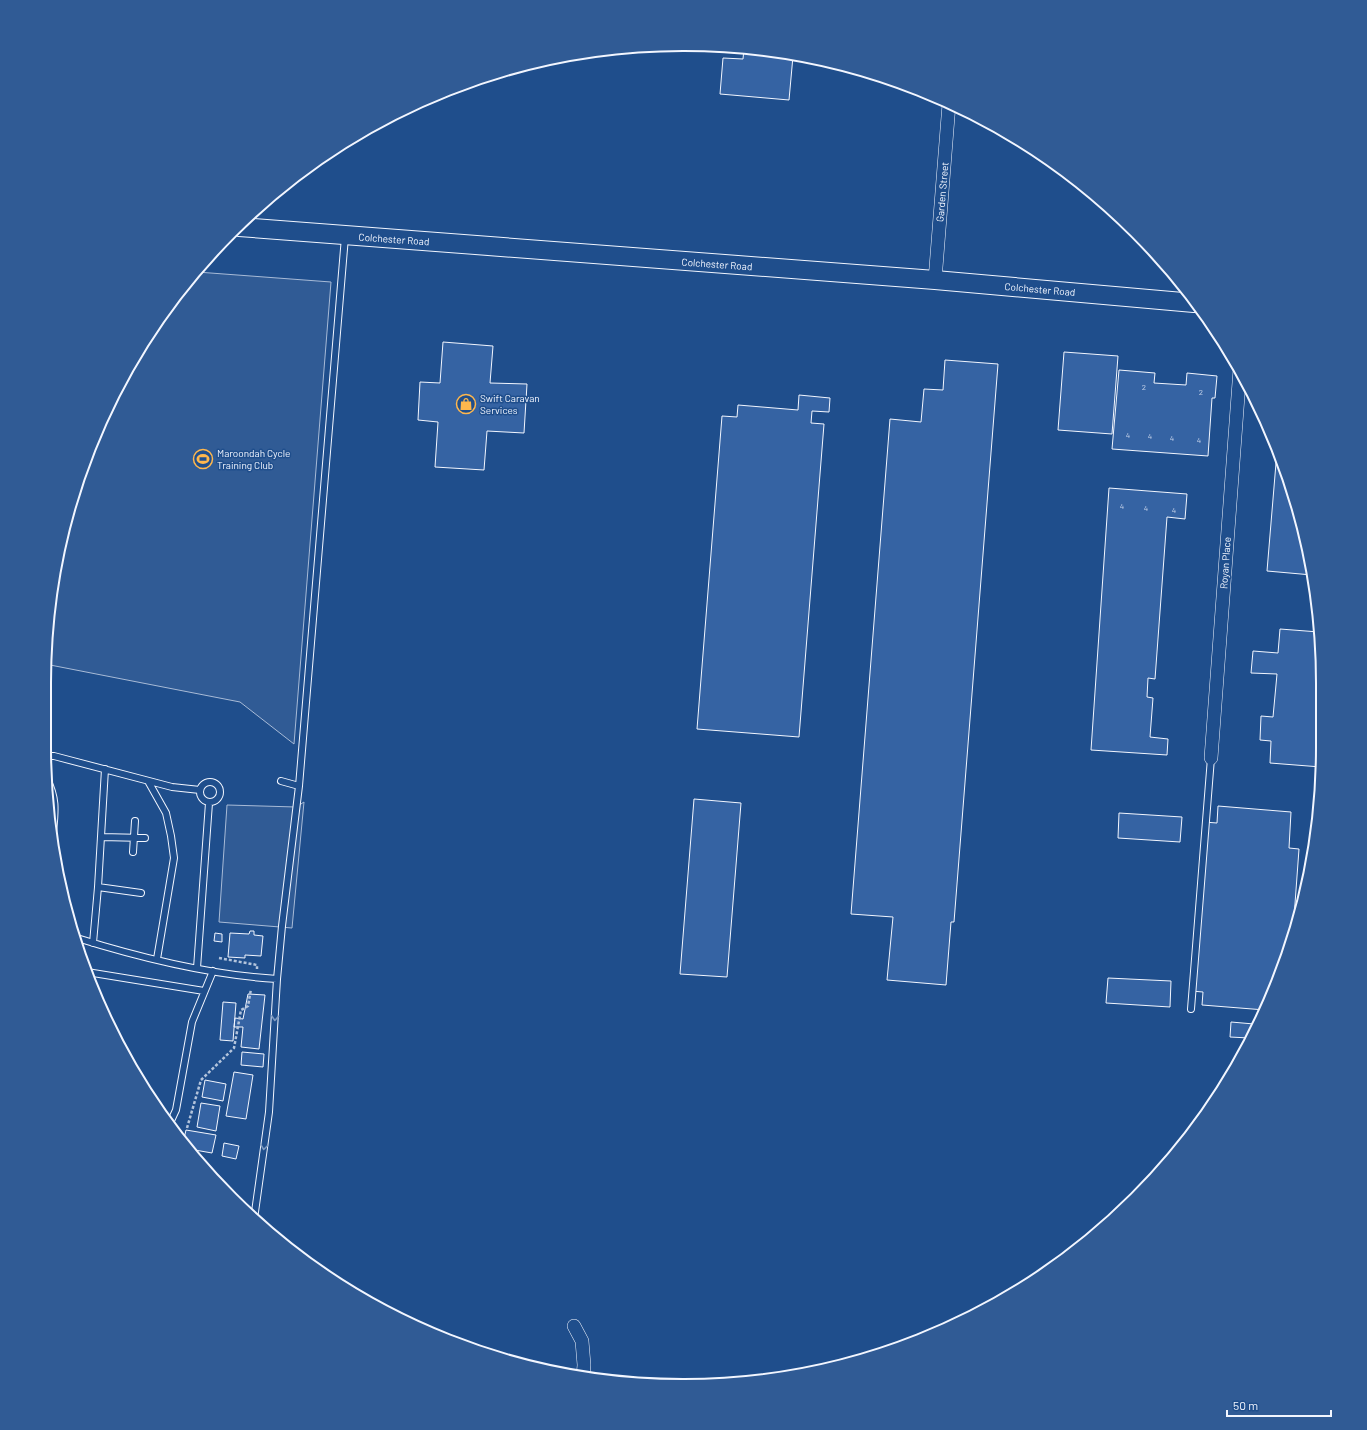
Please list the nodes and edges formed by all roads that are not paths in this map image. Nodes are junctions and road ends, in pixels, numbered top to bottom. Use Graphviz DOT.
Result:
graph roads {
  1 [pos="950,110"];
  2 [pos="245,228"];
  3 [pos="346,236"];
  4 [pos="935,280"];
  5 [pos="1188,302"];
  6 [pos="1239,382"];
  7 [pos="51,756"];
  8 [pos="1211,758"];
  9 [pos="105,769"];
  10 [pos="148,781"];
  11 [pos="282,781"];
  12 [pos="299,786"];
  13 [pos="52,790"];
  14 [pos="200,790"];
  15 [pos="209,803"];
  16 [pos="54,812"];
  17 [pos="135,822"];
  18 [pos="101,836"];
  19 [pos="134,838"];
  20 [pos="145,838"];
  21 [pos="133,852"];
  22 [pos="98,887"];
  23 [pos="141,893"];
  24 [pos="82,939"];
  25 [pos="93,943"];
  26 [pos="157,959"];
  27 [pos="197,968"];
  28 [pos="213,971"];
  29 [pos="93,973"];
  30 [pos="277,979"];
  31 [pos="204,991"];
  32 [pos="1192,1009"];
  33 [pos="173,1119"];
  34 [pos="255,1212"];
  35 [pos="574,1326"];
  36 [pos="583,1371"];
  1 -- 4 [label="street, Garden Street"];
  2 -- 3 [label="main road, Colchester Road"];
  3 -- 4 [label="main road, Colchester Road"];
  3 -- 12 [label="lane"];
  4 -- 5 [label="main road, Colchester Road"];
  6 -- 8 [label="street, Royan Place"];
  7 -- 9 [label="lane"];
  8 -- 32 [label="lane"];
  9 -- 10 [label="lane"];
  9 -- 18 [label="lane"];
  10 -- 14 [label="lane"];
  10 -- 26 [label="lane"];
  11 -- 12 [label="lane"];
  12 -- 30 [label="lane"];
  13 -- 16 [label="lane"];
  14 -- 15 [label="lane"];
  14 -- 15 [label="lane"];
  15 -- 27 [label="lane"];
  17 -- 19 [label="lane"];
  18 -- 19 [label="lane"];
  18 -- 22 [label="lane"];
  19 -- 20 [label="lane"];
  19 -- 21 [label="lane"];
  22 -- 23 [label="lane"];
  22 -- 25 [label="lane"];
  24 -- 25 [label="lane"];
  25 -- 26 [label="lane"];
  26 -- 27 [label="lane"];
  27 -- 28 [label="lane"];
  28 -- 30 [label="lane"];
  28 -- 31 [label="lane"];
  29 -- 31 [label="lane"];
  30 -- 34 [label="lane, one-way"];
  31 -- 33 [label="lane"];
  35 -- 36 [label="street"];
}
